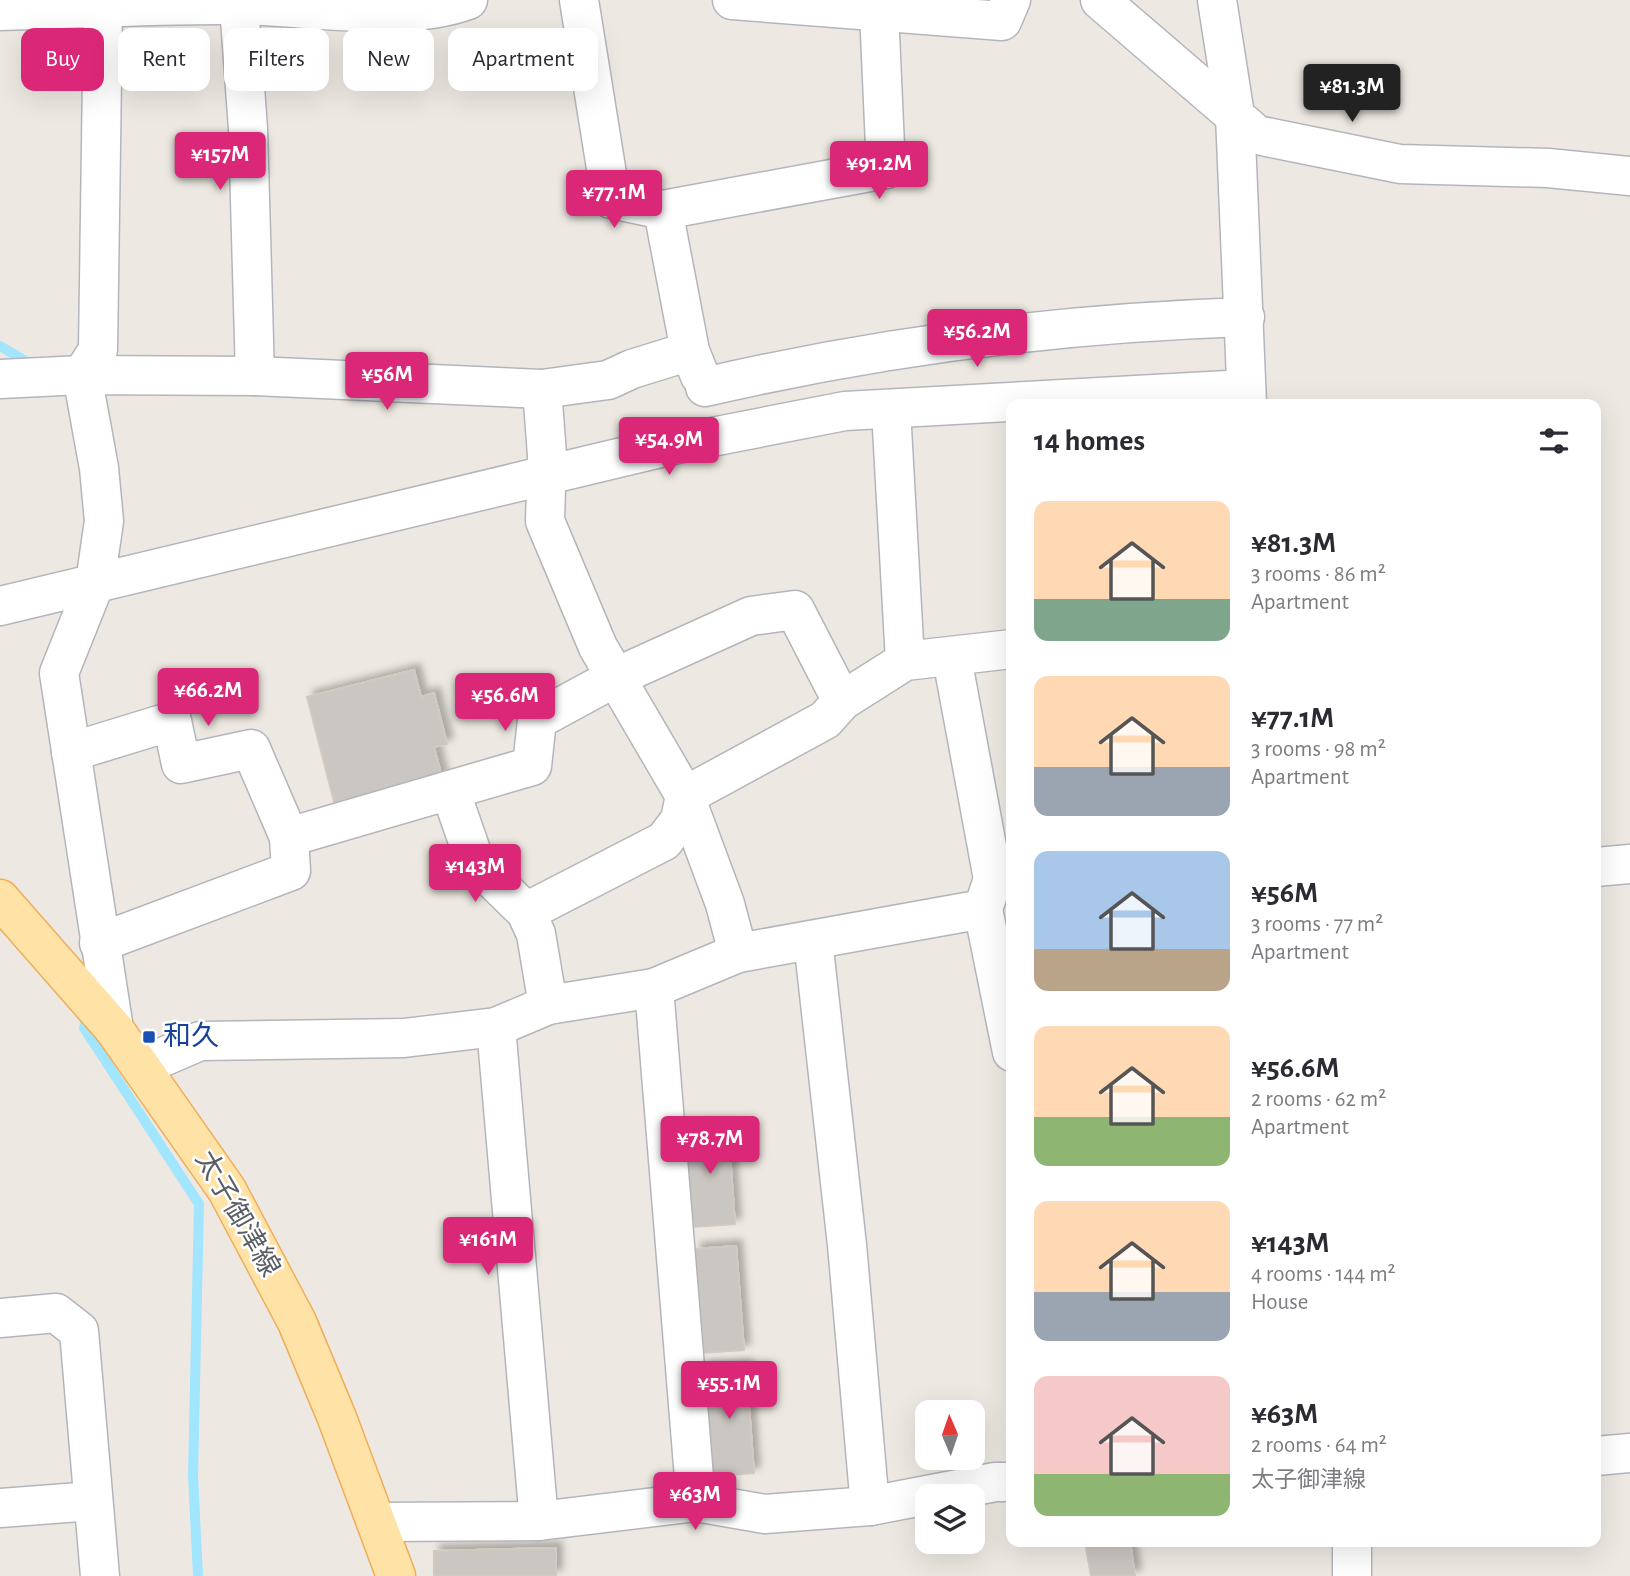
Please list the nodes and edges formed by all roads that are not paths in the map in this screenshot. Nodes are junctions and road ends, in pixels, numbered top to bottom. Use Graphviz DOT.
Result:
graph roads {
  1 [pos="468,0"];
  2 [pos="579,0"];
  3 [pos="732,0"];
  4 [pos="1011,0"];
  5 [pos="1100,0"];
  6 [pos="1217,0"];
  7 [pos="223,3"];
  8 [pos="103,8"];
  9 [pos="0,11"];
  10 [pos="879,11"];
  11 [pos="1235,115"];
  12 [pos="1630,176"];
  13 [pos="663,210"];
  14 [pos="1245,317"];
  15 [pos="690,351"];
  16 [pos="255,376"];
  17 [pos="46,377"];
  18 [pos="705,387"];
  19 [pos="542,389"];
  20 [pos="1246,396"];
  21 [pos="1170,399"];
  22 [pos="1006,405"];
  23 [pos="891,410"];
  24 [pos="726,435"];
  25 [pos="544,476"];
  26 [pos="95,583"];
  27 [pos="0,606"];
  28 [pos="1006,650"];
  29 [pos="952,658"];
  30 [pos="905,660"];
  31 [pos="616,677"];
  32 [pos="842,701"];
  33 [pos="71,752"];
  34 [pos="450,790"];
  35 [pos="685,796"];
  36 [pos="289,837"];
  37 [pos="1630,864"];
  38 [pos="1601,867"];
  39 [pos="996,889"];
  40 [pos="0,899"];
  41 [pos="526,912"];
  42 [pos="813,940"];
  43 [pos="99,943"];
  44 [pos="738,953"];
  45 [pos="654,988"];
  46 [pos="1006,991"];
  47 [pos="548,1005"];
  48 [pos="496,1027"];
  49 [pos="114,1029"];
  50 [pos="142,1066"];
  51 [pos="0,1318"];
  52 [pos="1630,1453"];
  53 [pos="1601,1456"];
  54 [pos="1006,1482"];
  55 [pos="93,1501"];
  56 [pos="695,1502"];
  57 [pos="870,1506"];
  58 [pos="0,1508"];
  59 [pos="539,1521"];
  60 [pos="376,1522"];
  61 [pos="1352,1547"];
  62 [pos="100,1576"];
  63 [pos="396,1576"];
  64 [pos="1352,1576"];
  1 -- 7 [label="street"];
  2 -- 13 [label="street"];
  3 -- 10 [label="street"];
  4 -- 10 [label="street"];
  5 -- 11 [label="street"];
  6 -- 11 [label="street"];
  7 -- 8 [label="street"];
  7 -- 16 [label="street"];
  8 -- 9 [label="street"];
  8 -- 17 [label="street"];
  10 -- 13 [label="street"];
  11 -- 12 [label="street"];
  11 -- 14 [label="street"];
  13 -- 15 [label="street"];
  14 -- 18 [label="street"];
  14 -- 20 [label="street"];
  15 -- 18 [label="street"];
  15 -- 19 [label="street"];
  16 -- 17 [label="street"];
  16 -- 19 [label="street"];
  17 -- 26 [label="street"];
  18 -- 24 [label="street"];
  19 -- 25 [label="street"];
  20 -- 21 [label="street"];
  22 -- 23 [label="street"];
  23 -- 24 [label="street"];
  23 -- 30 [label="street"];
  24 -- 25 [label="street"];
  25 -- 26 [label="street"];
  25 -- 31 [label="street"];
  26 -- 27 [label="street"];
  26 -- 33 [label="street"];
  28 -- 29 [label="street"];
  29 -- 30 [label="street"];
  29 -- 39 [label="street"];
  30 -- 32 [label="street"];
  31 -- 32 [label="street"];
  31 -- 34 [label="street"];
  31 -- 35 [label="street"];
  32 -- 35 [label="street"];
  33 -- 36 [label="street"];
  33 -- 43 [label="street"];
  34 -- 36 [label="street"];
  34 -- 41 [label="street"];
  35 -- 41 [label="street"];
  35 -- 44 [label="street"];
  36 -- 43 [label="street"];
  37 -- 38 [label="street"];
  39 -- 42 [label="street"];
  39 -- 46 [label="street"];
  40 -- 49 [label="main road, 太子御津線"];
  41 -- 47 [label="street"];
  42 -- 44 [label="street"];
  42 -- 57 [label="street"];
  43 -- 49 [label="street"];
  44 -- 45 [label="street"];
  45 -- 47 [label="street"];
  45 -- 56 [label="street"];
  47 -- 48 [label="street"];
  48 -- 50 [label="street"];
  48 -- 59 [label="street"];
  49 -- 50 [label="main road, 太子御津線"];
  50 -- 60 [label="main road, 太子御津線"];
  51 -- 55 [label="street"];
  52 -- 53 [label="street"];
  54 -- 57 [label="street"];
  55 -- 58 [label="street"];
  55 -- 62 [label="street"];
  56 -- 57 [label="street"];
  56 -- 59 [label="street"];
  59 -- 60 [label="street"];
  60 -- 63 [label="main road, 太子御津線"];
  61 -- 64 [label="street"];
}
